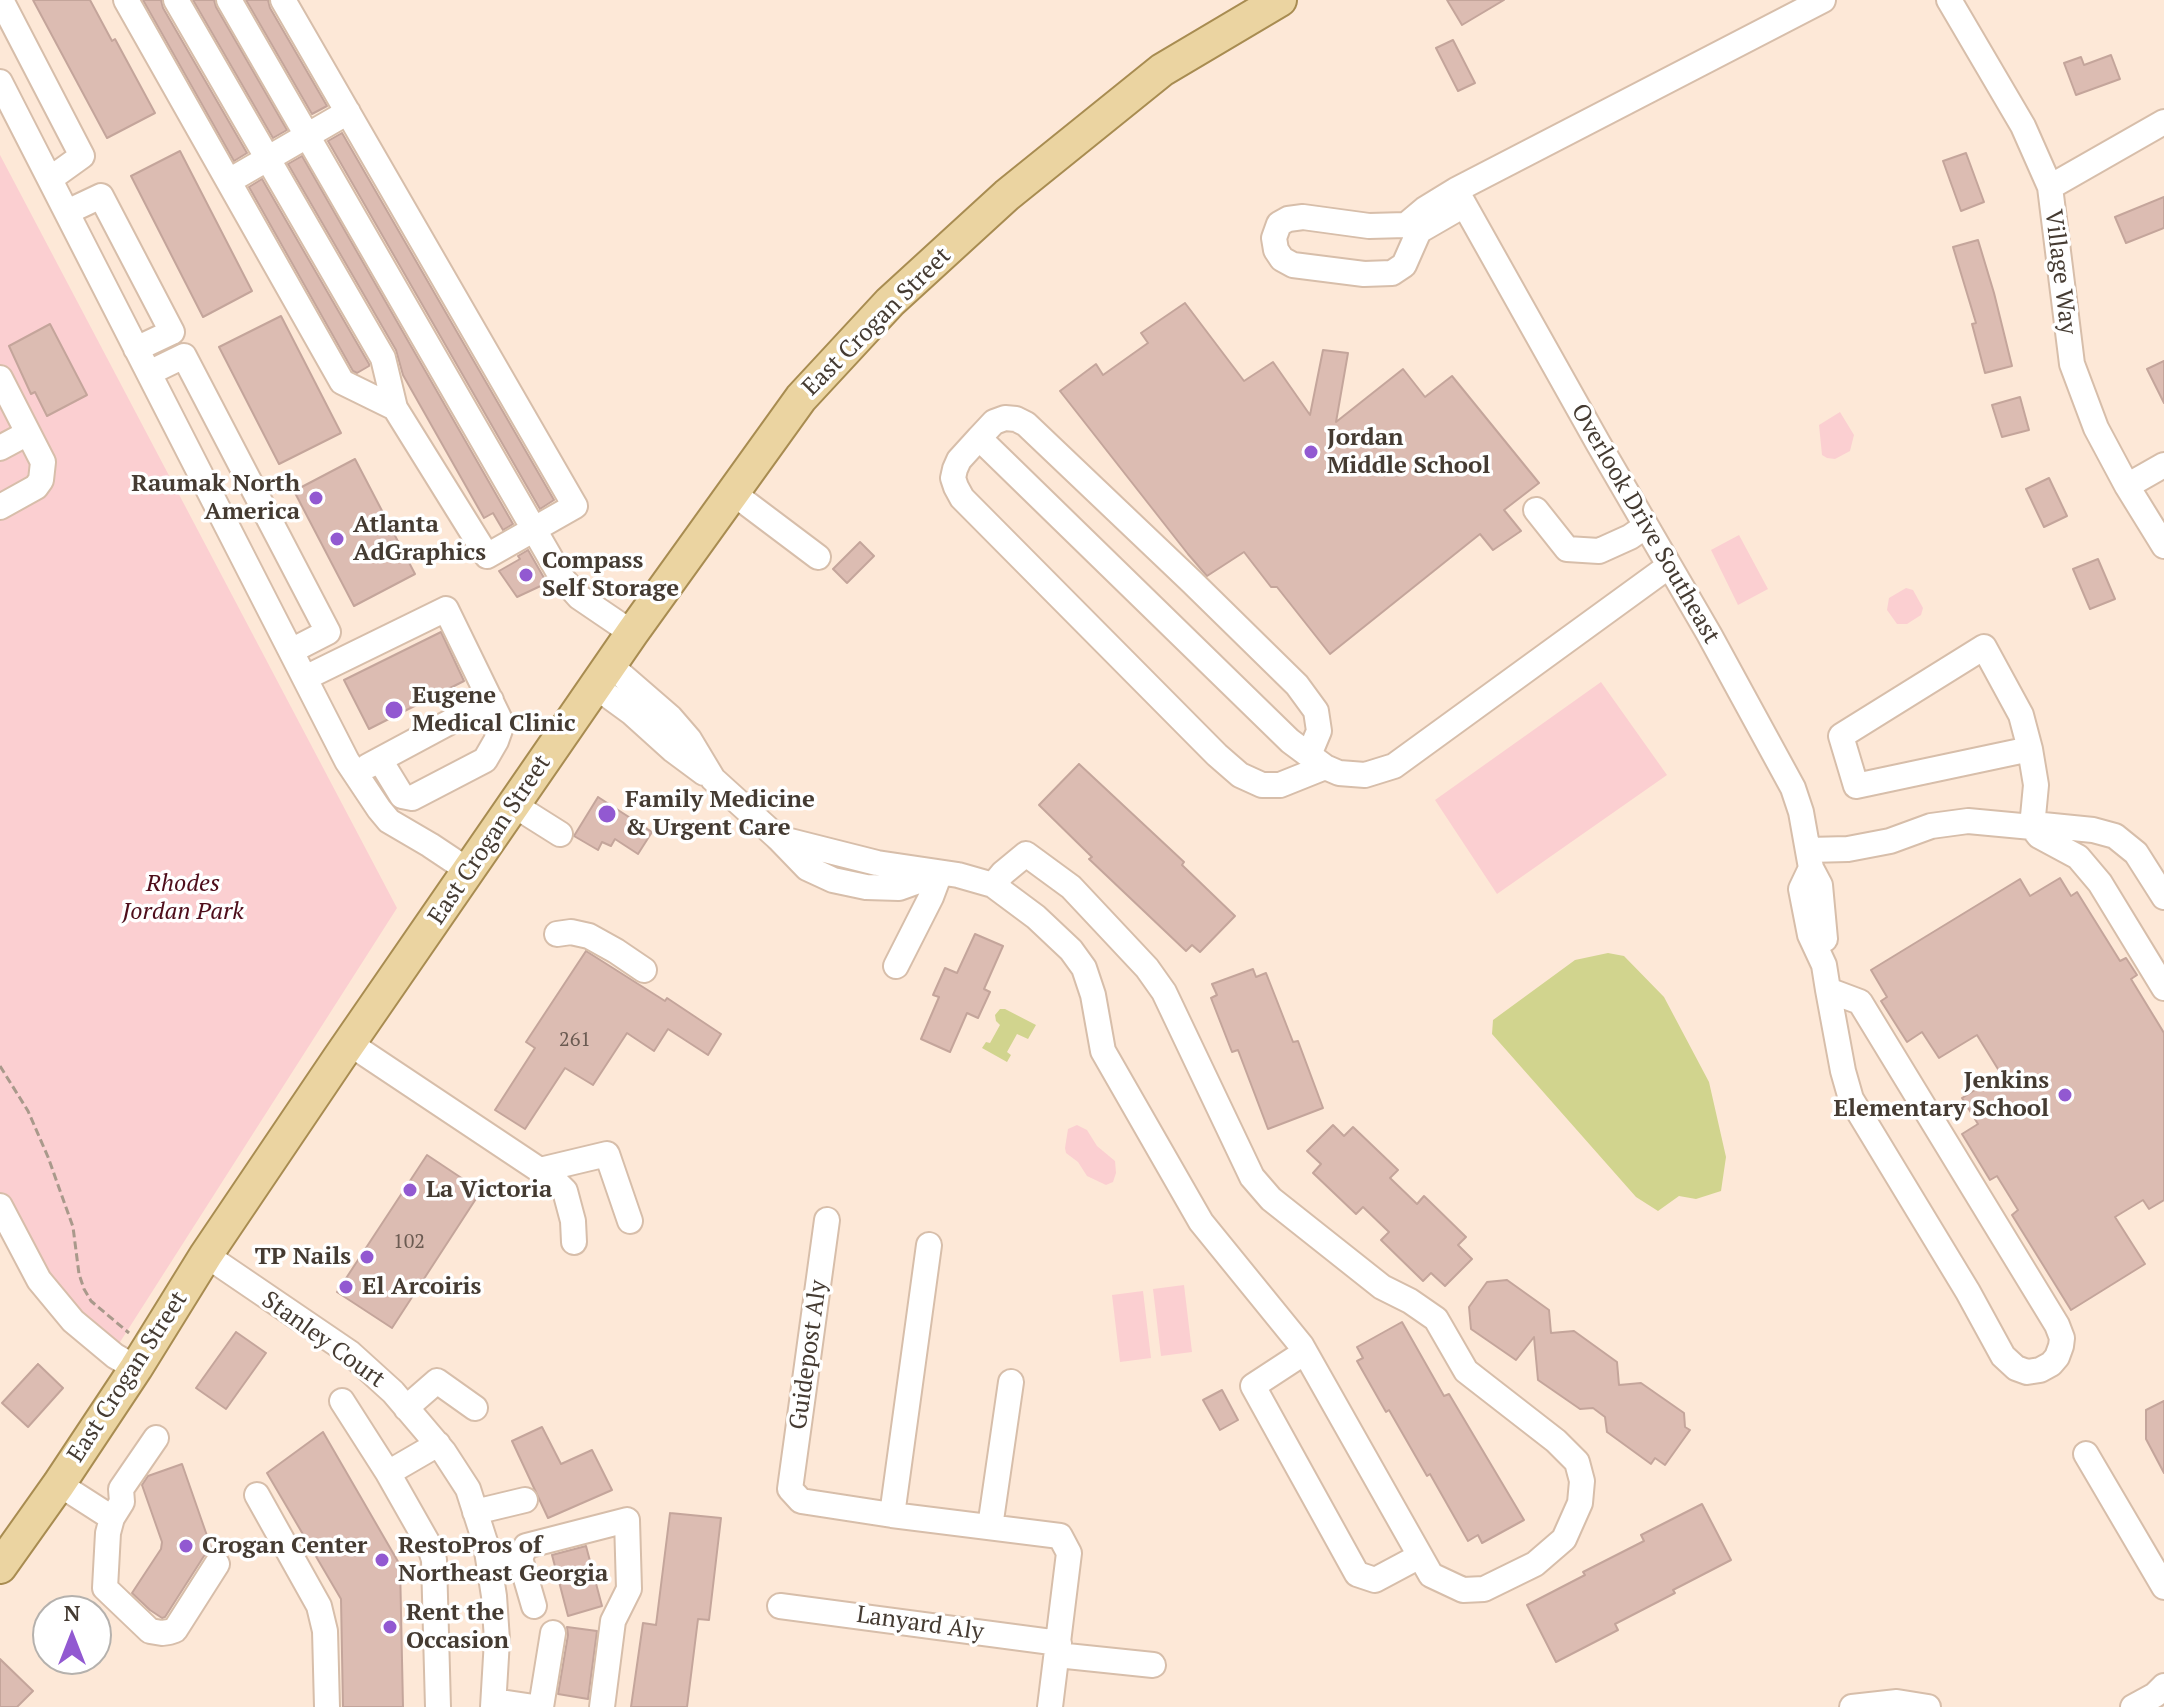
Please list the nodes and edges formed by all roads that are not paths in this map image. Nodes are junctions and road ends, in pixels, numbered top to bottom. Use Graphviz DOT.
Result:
graph roads {
  1 [pos="1,0"];
  2 [pos="126,0"];
  3 [pos="176,0"];
  4 [pos="229,0"];
  5 [pos="283,0"];
  6 [pos="1280,0"];
  7 [pos="1823,0"];
  8 [pos="1949,0"];
  9 [pos="0,82"];
  10 [pos="348,112"];
  11 [pos="2164,122"];
  12 [pos="308,136"];
  13 [pos="268,159"];
  14 [pos="50,179"];
  15 [pos="229,181"];
  16 [pos="2050,187"];
  17 [pos="1460,197"];
  18 [pos="67,212"];
  19 [pos="136,349"];
  20 [pos="149,373"];
  21 [pos="0,378"];
  22 [pos="395,408"];
  23 [pos="28,433"];
  24 [pos="979,438"];
  25 [pos="0,448"];
  26 [pos="2164,465"];
  27 [pos="2127,486"];
  28 [pos="733,493"];
  29 [pos="258,497"];
  30 [pos="0,507"];
  31 [pos="1536,510"];
  32 [pos="221,515"];
  33 [pos="1646,526"];
  34 [pos="535,529"];
  35 [pos="2164,546"];
  36 [pos="818,557"];
  37 [pos="1669,566"];
  38 [pos="632,633"];
  39 [pos="291,651"];
  40 [pos="602,676"];
  41 [pos="305,678"];
  42 [pos="491,700"];
  43 [pos="2030,749"];
  44 [pos="380,760"];
  45 [pos="1317,761"];
  46 [pos="355,773"];
  47 [pos="514,805"];
  48 [pos="2032,827"];
  49 [pos="560,834"];
  50 [pos="778,838"];
  51 [pos="856,858"];
  52 [pos="1810,859"];
  53 [pos="469,871"];
  54 [pos="940,873"];
  55 [pos="852,884"];
  56 [pos="993,885"];
  57 [pos="2164,897"];
  58 [pos="557,934"];
  59 [pos="896,966"];
  60 [pos="644,970"];
  61 [pos="2164,988"];
  62 [pos="1828,990"];
  63 [pos="349,1043"];
  64 [pos="540,1170"];
  65 [pos="0,1206"];
  66 [pos="827,1220"];
  67 [pos="630,1221"];
  68 [pos="574,1242"];
  69 [pos="929,1245"];
  70 [pos="206,1255"];
  71 [pos="1305,1352"];
  72 [pos="136,1368"];
  73 [pos="1011,1382"];
  74 [pos="342,1401"];
  75 [pos="406,1408"];
  76 [pos="475,1408"];
  77 [pos="156,1438"];
  78 [pos="438,1444"];
  79 [pos="2086,1454"];
  80 [pos="388,1473"];
  81 [pos="59,1484"];
  82 [pos="257,1495"];
  83 [pos="525,1500"];
  84 [pos="475,1512"];
  85 [pos="892,1515"];
  86 [pos="112,1518"];
  87 [pos="990,1527"];
  88 [pos="1420,1556"];
  89 [pos="520,1558"];
  90 [pos="217,1564"];
  91 [pos="0,1567"];
  92 [pos="489,1567"];
  93 [pos="2164,1587"];
  94 [pos="534,1606"];
  95 [pos="780,1606"];
  96 [pos="553,1633"];
  97 [pos="1058,1649"];
  98 [pos="1153,1665"];
  99 [pos="2164,1686"];
  100 [pos="494,1704"];
  101 [pos="327,1707"];
  102 [pos="438,1707"];
  103 [pos="534,1707"];
  104 [pos="541,1707"];
  105 [pos="602,1707"];
  106 [pos="1050,1707"];
  107 [pos="1852,1707"];
  108 [pos="1928,1707"];
  109 [pos="2133,1707"];
  1 -- 14 [label="street"];
  2 -- 15 [label="street"];
  3 -- 13 [label="street"];
  4 -- 12 [label="street"];
  5 -- 10 [label="street"];
  6 -- 28 [label="main road, East Crogan Street"];
  7 -- 17 [label="street"];
  8 -- 16 [label="street, Village Way"];
  9 -- 14 [label="street"];
  10 -- 12 [label="street"];
  10 -- 34 [label="street"];
  11 -- 16 [label="street"];
  12 -- 13 [label="street"];
  12 -- 34 [label="street"];
  13 -- 15 [label="street"];
  13 -- 22 [label="street"];
  14 -- 18 [label="street"];
  15 -- 22 [label="street"];
  16 -- 27 [label="street, Village Way"];
  17 -- 17 [label="street"];
  17 -- 33 [label="street, Overlook Drive Southeast"];
  18 -- 19 [label="street"];
  18 -- 19 [label="street"];
  19 -- 20 [label="street"];
  20 -- 29 [label="street"];
  20 -- 32 [label="street"];
  21 -- 23 [label="street"];
  22 -- 34 [label="street"];
  23 -- 25 [label="street"];
  23 -- 30 [label="street"];
  24 -- 45 [label="street"];
  24 -- 45 [label="street"];
  24 -- 45 [label="street"];
  26 -- 27 [label="street"];
  27 -- 35 [label="street, Village Way"];
  28 -- 36 [label="street"];
  28 -- 38 [label="main road, East Crogan Street"];
  29 -- 32 [label="street"];
  29 -- 39 [label="street"];
  31 -- 33 [label="street"];
  32 -- 39 [label="street"];
  33 -- 37 [label="street, Overlook Drive Southeast"];
  34 -- 38 [label="street"];
  37 -- 45 [label="street"];
  37 -- 52 [label="street, Overlook Drive Southeast"];
  38 -- 40 [label="main road, East Crogan Street"];
  39 -- 41 [label="street"];
  40 -- 47 [label="main road, East Crogan Street"];
  40 -- 50 [label="street"];
  41 -- 42 [label="street"];
  41 -- 46 [label="street"];
  42 -- 44 [label="street"];
  42 -- 44 [label="street"];
  43 -- 43 [label="street"];
  43 -- 48 [label="street"];
  44 -- 46 [label="street"];
  46 -- 53 [label="street"];
  47 -- 49 [label="street"];
  47 -- 53 [label="main road, East Crogan Street"];
  48 -- 52 [label="street"];
  48 -- 57 [label="street"];
  48 -- 61 [label="street"];
  50 -- 51 [label="street"];
  50 -- 55 [label="street"];
  51 -- 54 [label="street"];
  51 -- 55 [label="street"];
  52 -- 62 [label="street, Overlook Drive Southeast"];
  53 -- 63 [label="main road, East Crogan Street"];
  54 -- 55 [label="street"];
  54 -- 56 [label="street"];
  54 -- 59 [label="street"];
  56 -- 71 [label="street"];
  56 -- 88 [label="street"];
  58 -- 60 [label="street"];
  62 -- 62 [label="street, Overlook Drive Southeast"];
  63 -- 64 [label="street"];
  63 -- 70 [label="main road, East Crogan Street"];
  64 -- 67 [label="street"];
  64 -- 68 [label="street"];
  65 -- 72 [label="street"];
  66 -- 85 [label="street, Guidepost Aly"];
  69 -- 85 [label="street"];
  70 -- 72 [label="main road, East Crogan Street"];
  70 -- 75 [label="street, Stanley Court"];
  71 -- 88 [label="street"];
  71 -- 88 [label="street"];
  72 -- 81 [label="main road, East Crogan Street"];
  73 -- 87 [label="street"];
  74 -- 80 [label="street"];
  75 -- 76 [label="street"];
  75 -- 78 [label="street, Stanley Court"];
  77 -- 86 [label="street"];
  78 -- 80 [label="street"];
  78 -- 84 [label="street, Stanley Court"];
  79 -- 93 [label="street"];
  80 -- 102 [label="street"];
  81 -- 86 [label="street"];
  81 -- 91 [label="main road, East Crogan Street"];
  82 -- 101 [label="street"];
  83 -- 84 [label="street"];
  84 -- 92 [label="street, Stanley Court"];
  85 -- 87 [label="street"];
  86 -- 90 [label="street"];
  87 -- 97 [label="street"];
  89 -- 92 [label="street"];
  89 -- 94 [label="street"];
  89 -- 105 [label="street"];
  92 -- 100 [label="street, Stanley Court"];
  95 -- 97 [label="street, Lanyard Aly"];
  96 -- 104 [label="street"];
  97 -- 98 [label="street, Lanyard Aly"];
  97 -- 106 [label="street"];
  99 -- 109 [label="street"];
  100 -- 103 [label="street"];
  107 -- 108 [label="street"];
}
